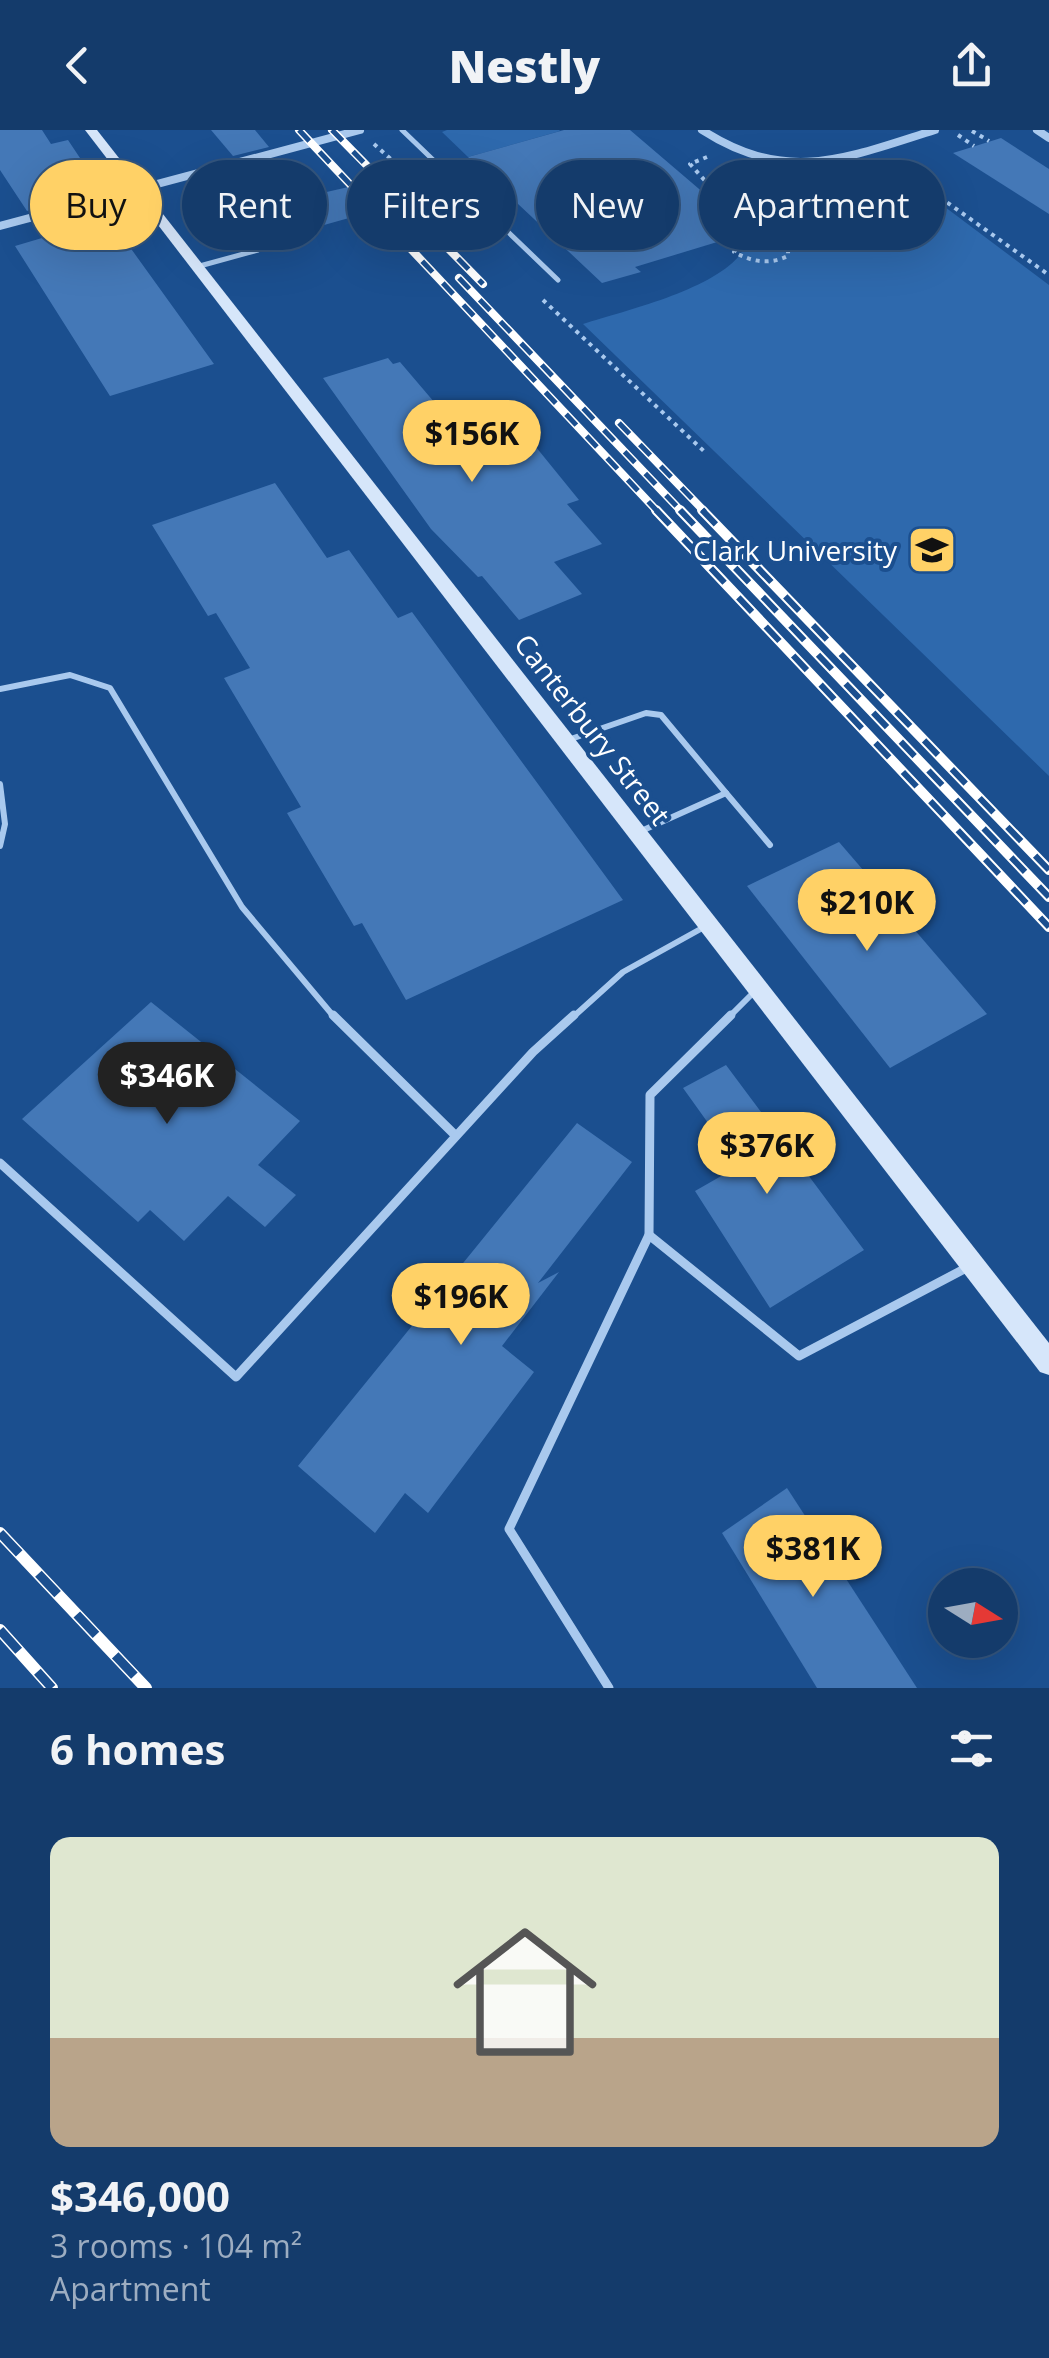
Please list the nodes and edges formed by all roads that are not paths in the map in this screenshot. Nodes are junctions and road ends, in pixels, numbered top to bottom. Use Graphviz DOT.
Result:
graph roads {
  1 [pos="91,130"];
  2 [pos="360,130"];
  3 [pos="402,130"];
  4 [pos="702,130"];
  5 [pos="935,130"];
  6 [pos="1037,130"];
  7 [pos="1049,138"];
  8 [pos="114,160"];
  9 [pos="162,184"];
  10 [pos="30,218"];
  11 [pos="162,222"];
  12 [pos="0,226"];
  13 [pos="258,250"];
  14 [pos="196,267"];
  15 [pos="558,280"];
  16 [pos="0,688"];
  17 [pos="568,740"];
  18 [pos="0,784"];
  19 [pos="726,793"];
  20 [pos="639,832"];
  21 [pos="0,846"];
  22 [pos="770,846"];
  23 [pos="710,924"];
  24 [pos="759,987"];
  25 [pos="456,1135"];
  26 [pos="0,1163"];
  27 [pos="649,1235"];
  28 [pos="974,1264"];
  29 [pos="1049,1363"];
  30 [pos="609,1688"];
  1 -- 8 [label="street, Canterbury Street"];
  2 -- 9 [label="street"];
  3 -- 15 [label="lane"];
  4 -- 5 [label="street"];
  6 -- 7 [label="street"];
  10 -- 12 [label="street"];
  11 -- 14 [label="street, Canterbury Street"];
  13 -- 14 [label="lane"];
  14 -- 17 [label="street, Canterbury Street"];
  16 -- 25 [label="lane"];
  17 -- 19 [label="lane"];
  17 -- 20 [label="street, Canterbury Street"];
  18 -- 21 [label="lane"];
  19 -- 20 [label="lane"];
  19 -- 22 [label="lane"];
  20 -- 23 [label="street, Canterbury Street"];
  23 -- 24 [label="street, Canterbury Street"];
  23 -- 25 [label="lane"];
  24 -- 27 [label="lane"];
  24 -- 28 [label="street, Canterbury Street"];
  25 -- 26 [label="lane"];
  27 -- 28 [label="lane"];
  27 -- 30 [label="lane"];
  28 -- 29 [label="street, Canterbury Street"];
}
